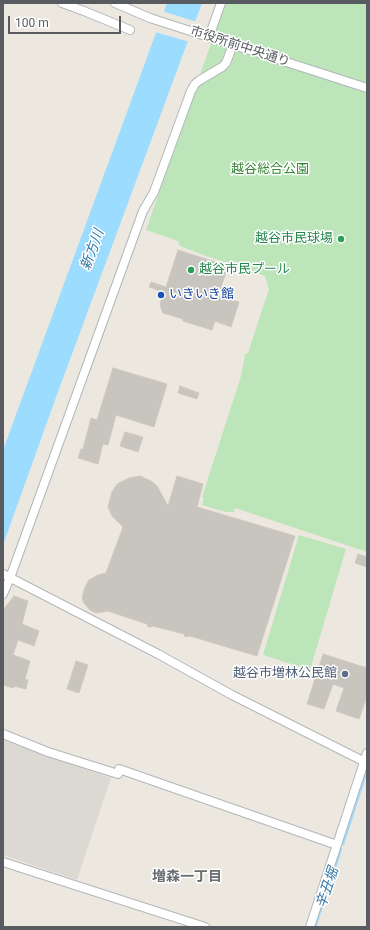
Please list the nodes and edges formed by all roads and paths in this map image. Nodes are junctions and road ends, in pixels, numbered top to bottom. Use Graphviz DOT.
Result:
graph roads {
  1 [pos="62,3"];
  2 [pos="115,3"];
  3 [pos="221,3"];
  4 [pos="130,30"];
  5 [pos="211,38"];
  6 [pos="233,45"];
  7 [pos="367,88"];
  8 [pos="6,576"];
  9 [pos="3,594"];
  10 [pos="3,734"];
  11 [pos="367,753"];
  12 [pos="366,762"];
  13 [pos="337,845"];
  14 [pos="3,862"];
  15 [pos="205,927"];
  16 [pos="310,927"];
  1 -- 4 [label="street"];
  2 -- 5 [label="street, 市役所前中央通り"];
  3 -- 5 [label="street"];
  5 -- 6 [label="street, 市役所前中央通り"];
  6 -- 7 [label="street, 市役所前中央通り"];
  6 -- 8 [label="street"];
  8 -- 9 [label="street"];
  8 -- 12 [label="street"];
  10 -- 13 [label="street"];
  11 -- 12 [label="street"];
  12 -- 13 [label="street"];
  13 -- 16 [label="street"];
  14 -- 15 [label="street"];
}
